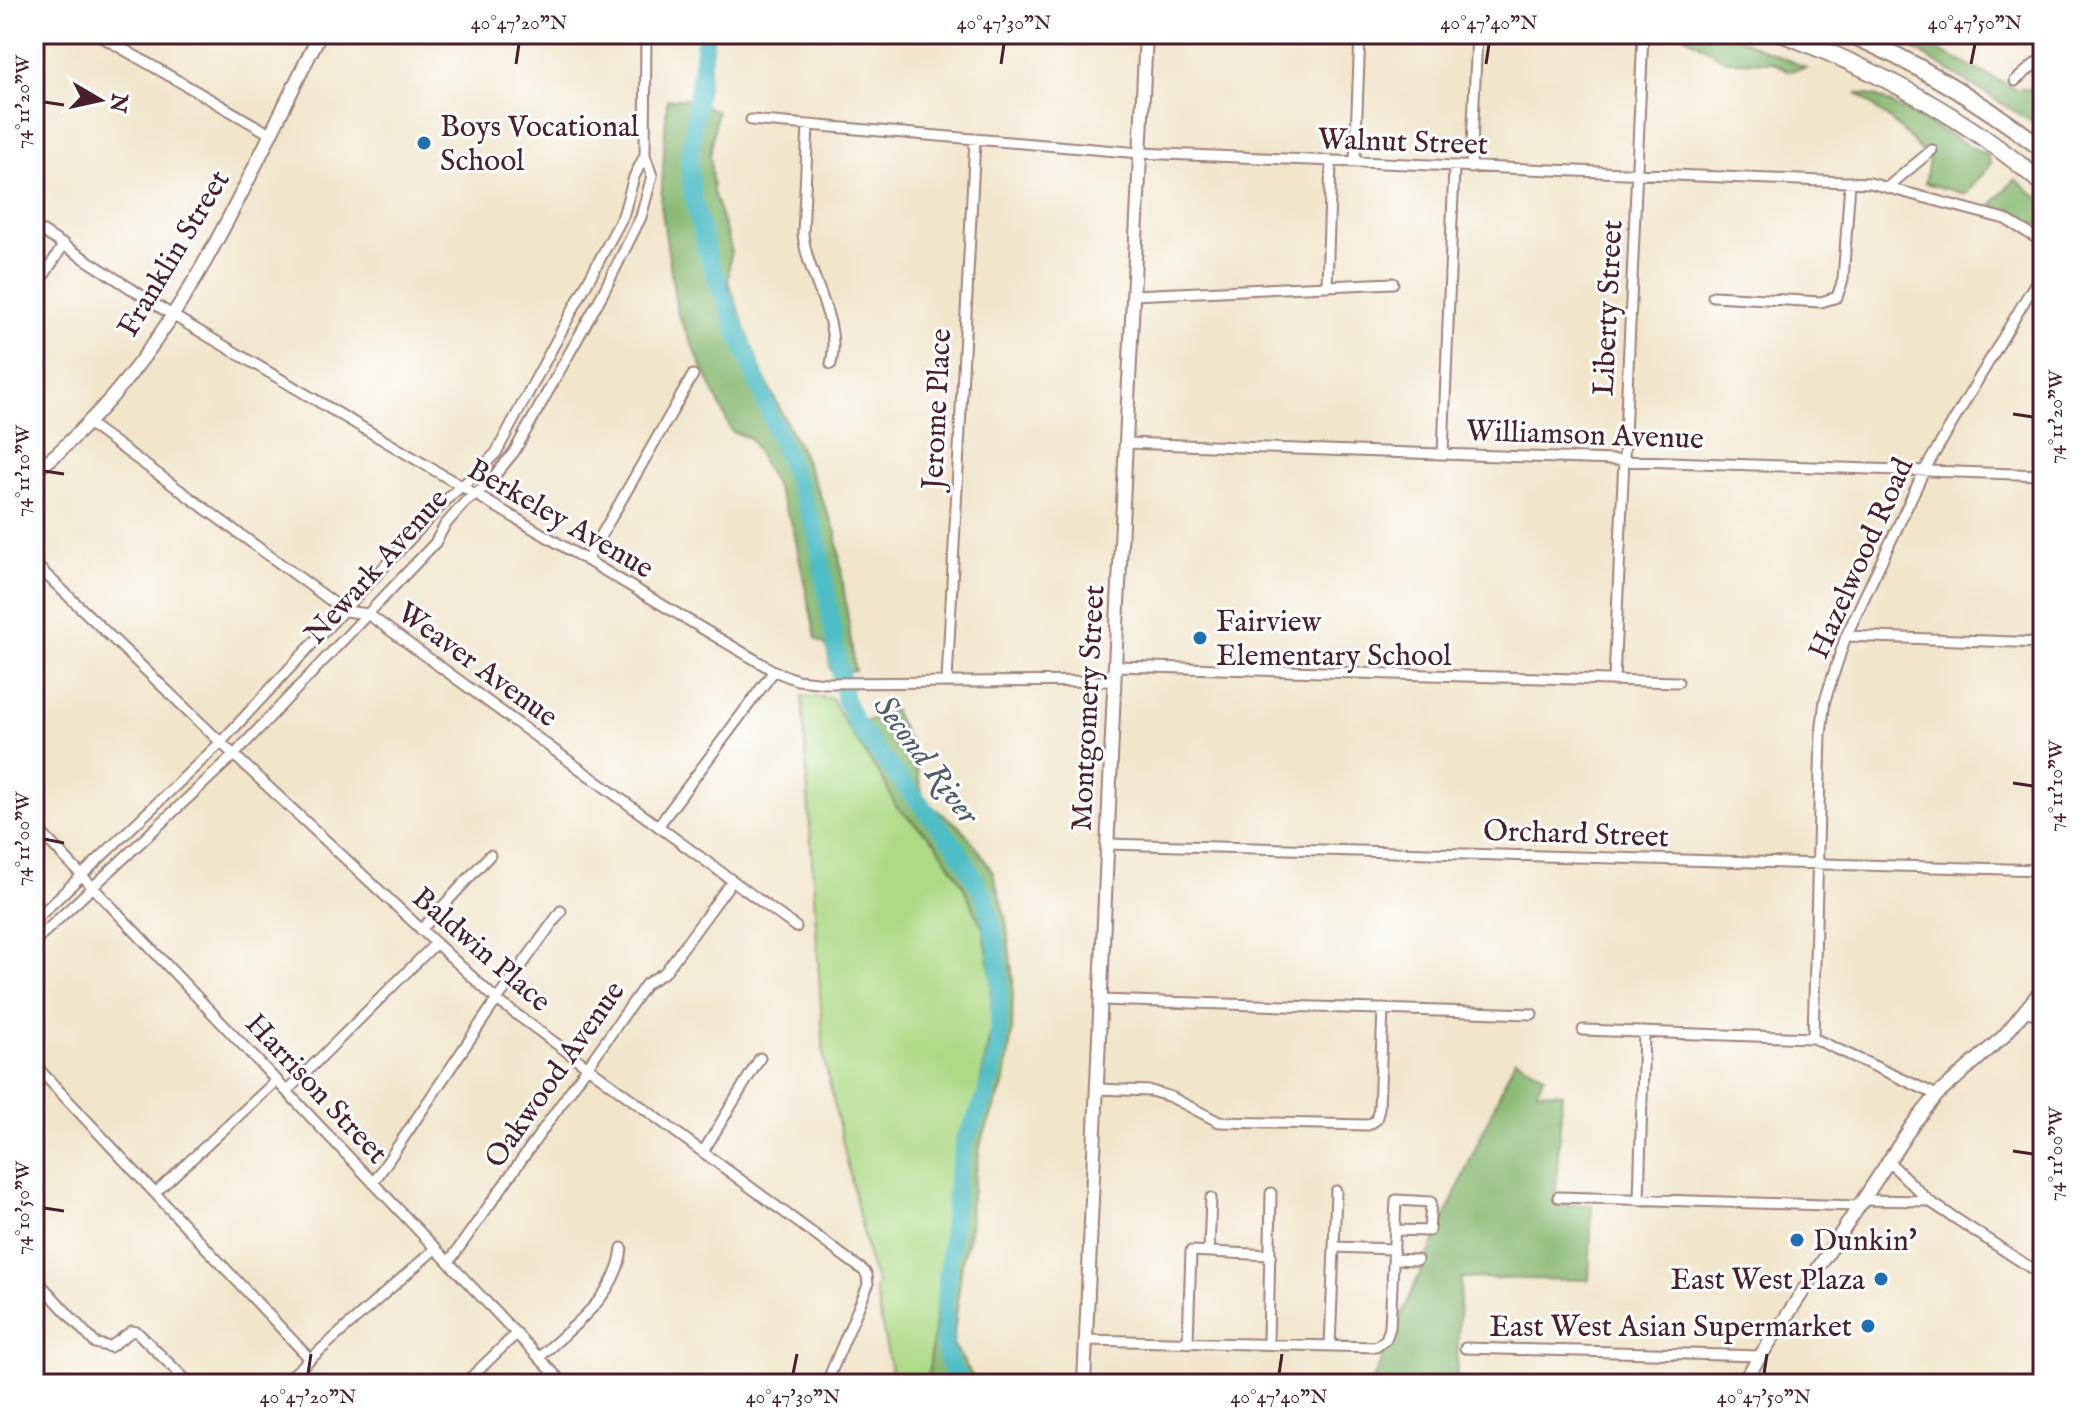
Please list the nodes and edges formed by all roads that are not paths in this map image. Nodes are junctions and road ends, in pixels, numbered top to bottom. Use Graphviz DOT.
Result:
graph roads {
  1 [pos="97,34"];
  2 [pos="320,34"];
  3 [pos="646,34"];
  4 [pos="1146,34"];
  5 [pos="1360,34"];
  6 [pos="1477,34"];
  7 [pos="1643,34"];
  8 [pos="1783,34"];
  9 [pos="1850,34"];
  10 [pos="2043,57"];
  11 [pos="2015,81"];
  12 [pos="751,120"];
  13 [pos="808,125"];
  14 [pos="270,134"];
  15 [pos="975,139"];
  16 [pos="2043,149"];
  17 [pos="1932,150"];
  18 [pos="1140,153"];
  19 [pos="645,155"];
  20 [pos="1331,162"];
  21 [pos="1355,162"];
  22 [pos="1454,168"];
  23 [pos="1471,168"];
  24 [pos="1637,173"];
  25 [pos="1850,182"];
  26 [pos="2043,184"];
  27 [pos="1889,186"];
  28 [pos="34,226"];
  29 [pos="2043,242"];
  30 [pos="64,244"];
  31 [pos="2043,270"];
  32 [pos="1393,283"];
  33 [pos="1327,286"];
  34 [pos="34,291"];
  35 [pos="1133,295"];
  36 [pos="1713,296"];
  37 [pos="172,315"];
  38 [pos="831,364"];
  39 [pos="693,375"];
  40 [pos="88,423"];
  41 [pos="1126,443"];
  42 [pos="1443,454"];
  43 [pos="1624,459"];
  44 [pos="34,470"];
  45 [pos="1924,471"];
  46 [pos="2043,475"];
  47 [pos="461,487"];
  48 [pos="475,495"];
  49 [pos="587,560"];
  50 [pos="34,563"];
  51 [pos="345,611"];
  52 [pos="368,614"];
  53 [pos="1846,636"];
  54 [pos="2043,643"];
  55 [pos="1115,666"];
  56 [pos="774,671"];
  57 [pos="947,681"];
  58 [pos="1114,681"];
  59 [pos="1614,681"];
  60 [pos="1678,682"];
  61 [pos="221,742"];
  62 [pos="234,755"];
  63 [pos="34,825"];
  64 [pos="659,825"];
  65 [pos="1107,844"];
  66 [pos="490,855"];
  67 [pos="1816,863"];
  68 [pos="2043,870"];
  69 [pos="82,877"];
  70 [pos="732,881"];
  71 [pos="92,887"];
  72 [pos="561,911"];
  73 [pos="34,921"];
  74 [pos="796,927"];
  75 [pos="421,930"];
  76 [pos="34,942"];
  77 [pos="436,943"];
  78 [pos="2043,988"];
  79 [pos="497,1000"];
  80 [pos="1100,1000"];
  81 [pos="1383,1009"];
  82 [pos="2026,1012"];
  83 [pos="1532,1014"];
  84 [pos="2043,1015"];
  85 [pos="1583,1030"];
  86 [pos="1644,1032"];
  87 [pos="1813,1038"];
  88 [pos="760,1058"];
  89 [pos="34,1064"];
  90 [pos="588,1065"];
  91 [pos="277,1080"];
  92 [pos="1097,1089"];
  93 [pos="287,1091"];
  94 [pos="1937,1095"];
  95 [pos="703,1152"];
  96 [pos="1887,1160"];
  97 [pos="373,1183"];
  98 [pos="1336,1191"];
  99 [pos="155,1193"];
  100 [pos="1271,1193"];
  101 [pos="1558,1197"];
  102 [pos="1211,1198"];
  103 [pos="1639,1200"];
  104 [pos="1929,1201"];
  105 [pos="1859,1203"];
  106 [pos="1395,1230"];
  107 [pos="1334,1247"];
  108 [pos="436,1248"];
  109 [pos="622,1248"];
  110 [pos="1209,1252"];
  111 [pos="1394,1254"];
  112 [pos="1271,1255"];
  113 [pos="1417,1260"];
  114 [pos="449,1262"];
  115 [pos="2043,1276"];
  116 [pos="34,1277"];
  117 [pos="517,1333"];
  118 [pos="1086,1340"];
  119 [pos="1188,1341"];
  120 [pos="1268,1344"];
  121 [pos="1330,1346"];
  122 [pos="1465,1348"];
  123 [pos="1760,1356"];
  124 [pos="539,1358"];
  125 [pos="310,1359"];
  126 [pos="190,1384"];
  127 [pos="282,1384"];
  128 [pos="464,1384"];
  129 [pos="564,1384"];
  130 [pos="826,1384"];
  131 [pos="1084,1384"];
  132 [pos="1742,1384"];
  1 -- 14 [label="street"];
  2 -- 14 [label="street, Franklin Street"];
  3 -- 19 [label="street, Newark Avenue"];
  4 -- 18 [label="street, Montgomery Street"];
  5 -- 21 [label="street"];
  6 -- 23 [label="street"];
  7 -- 24 [label="street, Liberty Street"];
  8 -- 26 [label="highway"];
  9 -- 16 [label="highway"];
  10 -- 11 [label="street"];
  12 -- 13 [label="street, Walnut Street"];
  13 -- 15 [label="street, Walnut Street"];
  13 -- 38 [label="street"];
  14 -- 37 [label="street, Franklin Street"];
  15 -- 18 [label="street, Walnut Street"];
  15 -- 57 [label="street, Jerome Place"];
  17 -- 27 [label="street"];
  18 -- 20 [label="street, Walnut Street"];
  18 -- 35 [label="street, Montgomery Street"];
  19 -- 47 [label="street, Newark Avenue"];
  19 -- 48 [label="street, Newark Avenue"];
  20 -- 21 [label="street, Walnut Street"];
  20 -- 33 [label="street"];
  21 -- 22 [label="street, Walnut Street"];
  22 -- 23 [label="street, Walnut Street"];
  22 -- 42 [label="street"];
  23 -- 24 [label="street, Walnut Street"];
  24 -- 25 [label="street, Walnut Street"];
  24 -- 43 [label="street, Liberty Street"];
  25 -- 27 [label="street, Walnut Street"];
  25 -- 36 [label="street"];
  27 -- 29 [label="street, Walnut Street"];
  28 -- 30 [label="street, Berkeley Avenue"];
  30 -- 34 [label="street"];
  30 -- 37 [label="street, Berkeley Avenue"];
  31 -- 45 [label="street, Hazelwood Road"];
  32 -- 33 [label="street"];
  33 -- 35 [label="street"];
  35 -- 41 [label="street, Montgomery Street"];
  37 -- 40 [label="street, Franklin Street"];
  37 -- 47 [label="street, Berkeley Avenue"];
  39 -- 49 [label="street"];
  40 -- 44 [label="street, Franklin Street"];
  40 -- 51 [label="street, Weaver Avenue"];
  41 -- 42 [label="street, Williamson Avenue"];
  41 -- 55 [label="street, Montgomery Street"];
  42 -- 43 [label="street, Williamson Avenue"];
  43 -- 45 [label="street, Williamson Avenue"];
  43 -- 59 [label="street, Liberty Street"];
  45 -- 46 [label="street, Williamson Avenue"];
  45 -- 53 [label="street, Hazelwood Road"];
  47 -- 48 [label="street, Berkeley Avenue"];
  47 -- 51 [label="street, Newark Avenue"];
  48 -- 49 [label="street, Berkeley Avenue"];
  48 -- 52 [label="street, Newark Avenue"];
  49 -- 56 [label="street, Berkeley Avenue"];
  50 -- 61 [label="street, Baldwin Place"];
  51 -- 52 [label="street, Weaver Avenue"];
  51 -- 61 [label="street, Newark Avenue"];
  52 -- 62 [label="street, Newark Avenue"];
  52 -- 64 [label="street, Weaver Avenue"];
  53 -- 54 [label="street"];
  53 -- 67 [label="street, Hazelwood Road"];
  55 -- 58 [label="street, Montgomery Street"];
  55 -- 59 [label="street"];
  56 -- 57 [label="street, Berkeley Avenue"];
  56 -- 64 [label="street"];
  57 -- 58 [label="street, Berkeley Avenue"];
  58 -- 65 [label="street, Montgomery Street"];
  59 -- 60 [label="street"];
  61 -- 62 [label="street, Baldwin Place"];
  61 -- 69 [label="street, Newark Avenue"];
  62 -- 71 [label="street, Newark Avenue"];
  62 -- 75 [label="street, Baldwin Place"];
  63 -- 69 [label="street, Harrison Street"];
  64 -- 70 [label="street, Weaver Avenue"];
  65 -- 67 [label="street, Orchard Street"];
  65 -- 80 [label="street, Montgomery Street"];
  66 -- 75 [label="street"];
  67 -- 68 [label="street, Orchard Street"];
  67 -- 87 [label="street, Hazelwood Road"];
  69 -- 71 [label="street, Harrison Street"];
  69 -- 73 [label="street, Newark Avenue"];
  70 -- 74 [label="street, Weaver Avenue"];
  70 -- 90 [label="street, Oakwood Avenue"];
  71 -- 76 [label="street, Newark Avenue"];
  71 -- 91 [label="street, Harrison Street"];
  72 -- 79 [label="street"];
  75 -- 77 [label="street, Baldwin Place"];
  77 -- 79 [label="street, Baldwin Place"];
  77 -- 93 [label="street"];
  78 -- 82 [label="street"];
  79 -- 90 [label="street, Baldwin Place"];
  79 -- 97 [label="street"];
  80 -- 81 [label="street"];
  80 -- 92 [label="street, Montgomery Street"];
  81 -- 83 [label="street"];
  81 -- 92 [label="street"];
  82 -- 84 [label="street"];
  82 -- 94 [label="street"];
  85 -- 86 [label="street"];
  86 -- 87 [label="street"];
  86 -- 103 [label="street"];
  87 -- 94 [label="street"];
  88 -- 95 [label="street"];
  89 -- 99 [label="street"];
  90 -- 95 [label="street, Baldwin Place"];
  90 -- 114 [label="street, Oakwood Avenue"];
  91 -- 93 [label="street, Harrison Street"];
  91 -- 99 [label="street"];
  92 -- 118 [label="street, Montgomery Street"];
  93 -- 97 [label="street, Harrison Street"];
  94 -- 96 [label="street"];
  95 -- 130 [label="street, Baldwin Place"];
  96 -- 104 [label="street"];
  96 -- 105 [label="street"];
  97 -- 108 [label="street, Harrison Street"];
  98 -- 107 [label="street"];
  99 -- 125 [label="street"];
  100 -- 112 [label="street"];
  101 -- 103 [label="street"];
  102 -- 110 [label="street"];
  103 -- 105 [label="street"];
  104 -- 105 [label="street"];
  104 -- 115 [label="street"];
  105 -- 123 [label="street"];
  106 -- 106 [label="street"];
  106 -- 111 [label="street"];
  107 -- 111 [label="street"];
  107 -- 121 [label="street"];
  108 -- 114 [label="street, Harrison Street"];
  108 -- 125 [label="street"];
  109 -- 124 [label="street"];
  110 -- 112 [label="street"];
  110 -- 119 [label="street"];
  111 -- 113 [label="street"];
  111 -- 121 [label="street"];
  112 -- 120 [label="street"];
  114 -- 117 [label="street, Harrison Street"];
  116 -- 126 [label="street"];
  117 -- 124 [label="street, Harrison Street"];
  117 -- 128 [label="street"];
  118 -- 119 [label="street"];
  118 -- 131 [label="street, Montgomery Street"];
  119 -- 120 [label="street"];
  120 -- 121 [label="street"];
  122 -- 123 [label="street"];
  123 -- 132 [label="street"];
  124 -- 129 [label="street, Harrison Street"];
  125 -- 127 [label="street"];
}
